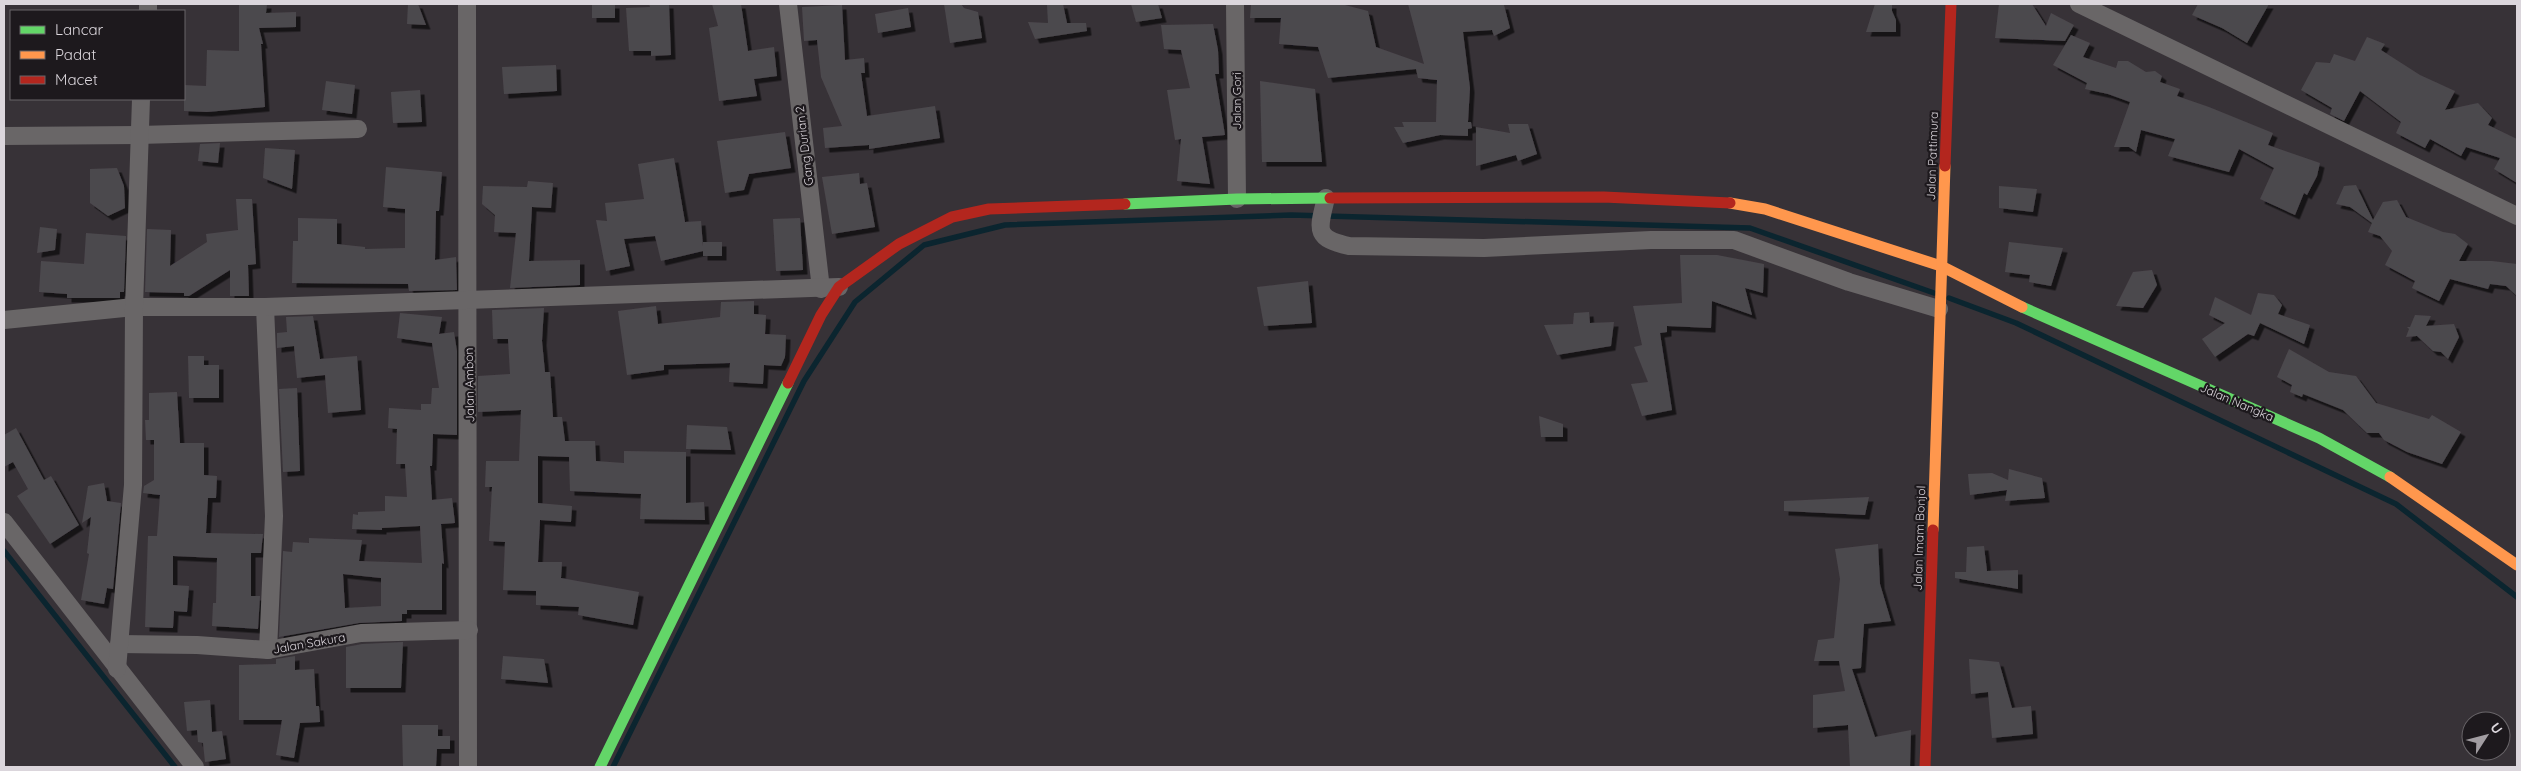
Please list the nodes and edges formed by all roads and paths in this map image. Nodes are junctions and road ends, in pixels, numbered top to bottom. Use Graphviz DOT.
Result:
graph roads {
  1 [pos="466,4"];
  2 [pos="788,4"];
  3 [pos="1235,4"];
  4 [pos="1951,4"];
  5 [pos="2079,4"];
  6 [pos="141,100"];
  7 [pos="358,129"];
  8 [pos="139,135"];
  9 [pos="4,136"];
  10 [pos="1237,199"];
  11 [pos="1325,202"];
  12 [pos="2517,216"];
  13 [pos="1942,267"];
  14 [pos="839,287"];
  15 [pos="821,289"];
  16 [pos="468,300"];
  17 [pos="134,307"];
  18 [pos="265,307"];
  19 [pos="1939,308"];
  20 [pos="4,320"];
  21 [pos="4,522"];
  22 [pos="2517,565"];
  23 [pos="470,630"];
  24 [pos="119,644"];
  25 [pos="268,650"];
  26 [pos="117,669"];
  27 [pos="195,767"];
  28 [pos="468,767"];
  29 [pos="600,767"];
  30 [pos="1925,767"];
  1 -- 16 [label="street, Jalan Ambon"];
  2 -- 15 [label="street, Gang Durian 2"];
  3 -- 10 [label="street, Jalan Gori"];
  4 -- 13 [label="street, Jalan Pattimura"];
  5 -- 12 [label="street"];
  6 -- 8 [label="street"];
  7 -- 8 [label="street"];
  8 -- 9 [label="street"];
  8 -- 17 [label="street"];
  10 -- 11 [label="street, Jalan Nangka"];
  10 -- 14 [label="street, Jalan Nangka"];
  11 -- 13 [label="street, Jalan Nangka"];
  11 -- 19 [label="street"];
  13 -- 19 [label="street, Jalan Pattimura"];
  13 -- 22 [label="street, Jalan Nangka"];
  14 -- 15 [label="street"];
  14 -- 29 [label="street"];
  15 -- 16 [label="street"];
  16 -- 18 [label="street"];
  16 -- 23 [label="street, Jalan Ambon"];
  17 -- 18 [label="street"];
  17 -- 20 [label="street"];
  17 -- 24 [label="street"];
  18 -- 25 [label="street"];
  19 -- 30 [label="street, Jalan Imam Bonjol"];
  21 -- 26 [label="street"];
  23 -- 25 [label="street, Jalan Sakura"];
  23 -- 28 [label="street, Jalan Ambon"];
  24 -- 25 [label="street, Jalan Sakura"];
  24 -- 26 [label="street"];
  26 -- 27 [label="street"];
}
